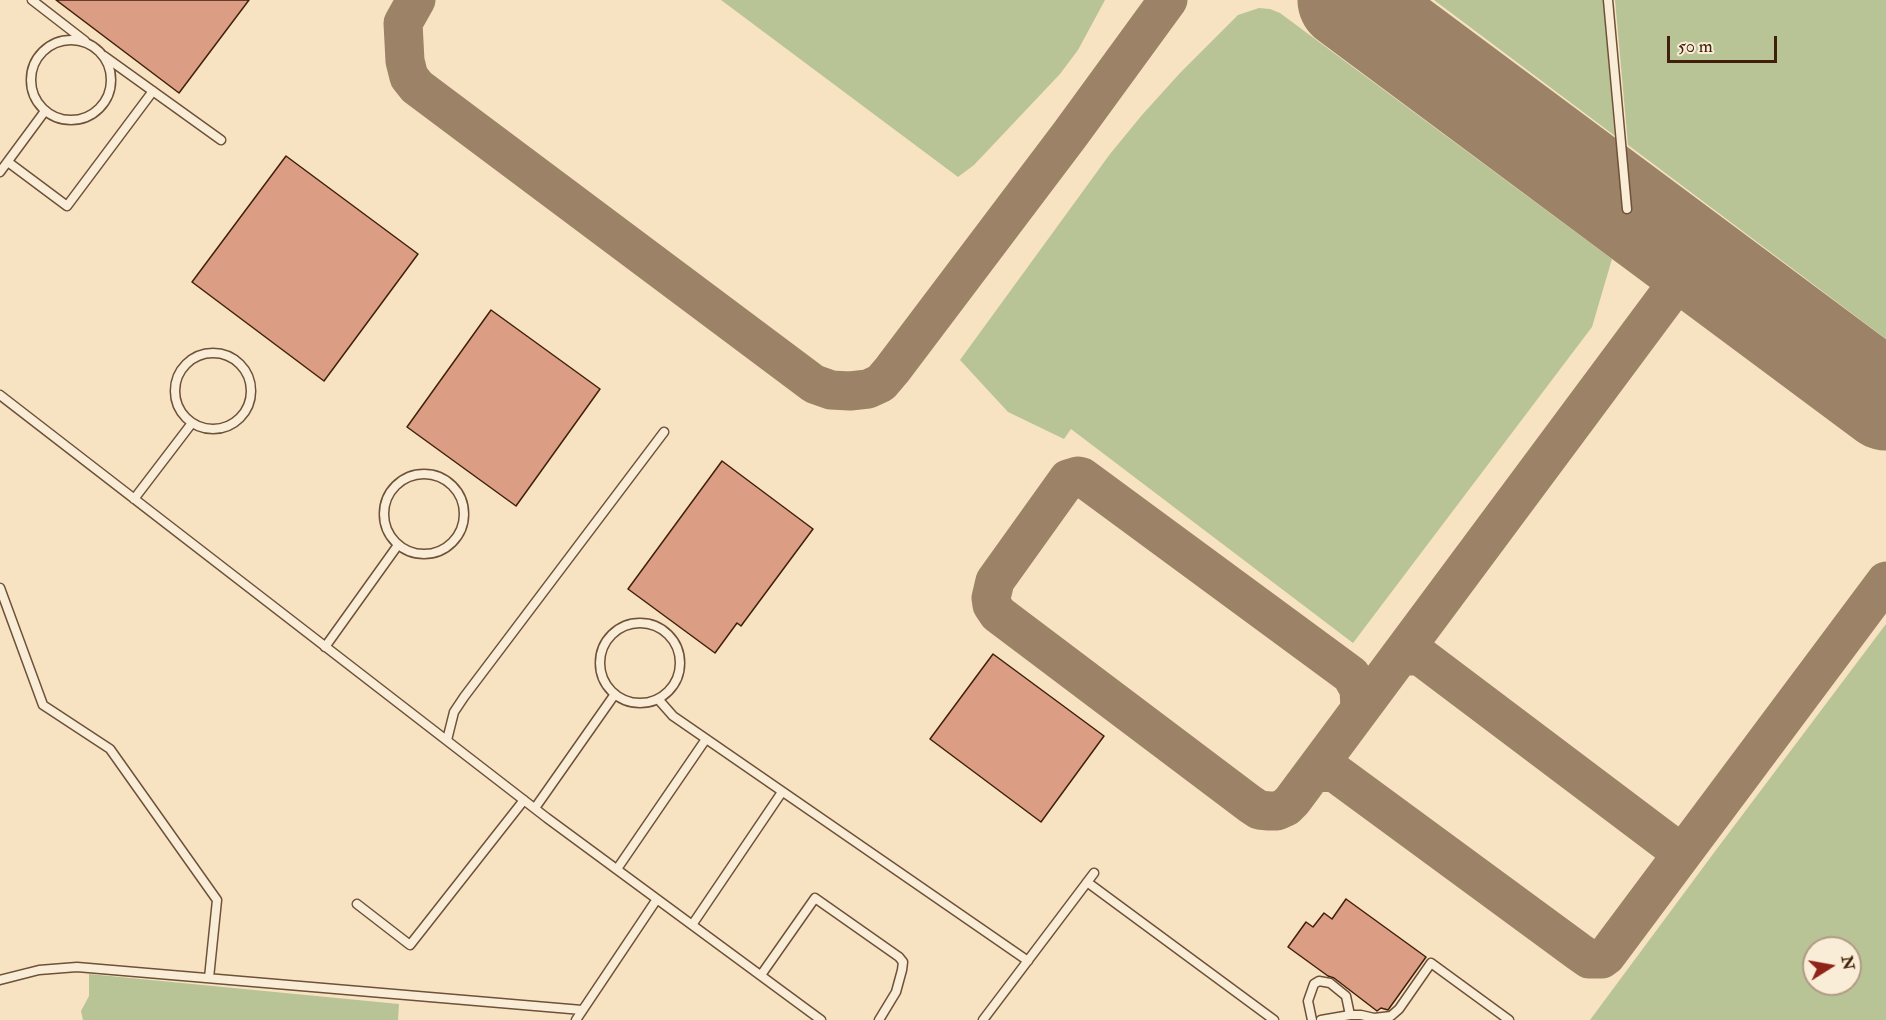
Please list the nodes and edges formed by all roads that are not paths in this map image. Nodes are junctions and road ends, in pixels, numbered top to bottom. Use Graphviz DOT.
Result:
graph roads {
  1 [pos="32,0"];
  2 [pos="1608,0"];
  3 [pos="99,51"];
  4 [pos="153,91"];
  5 [pos="45,111"];
  6 [pos="221,140"];
  7 [pos="8,162"];
  8 [pos="0,172"];
  9 [pos="1627,209"];
  10 [pos="0,395"];
  11 [pos="192,423"];
  12 [pos="664,432"];
  13 [pos="134,499"];
  14 [pos="398,545"];
  15 [pos="0,588"];
  16 [pos="326,646"];
  17 [pos="615,694"];
  18 [pos="658,699"];
  19 [pos="706,739"];
  20 [pos="447,740"];
  21 [pos="783,792"];
  22 [pos="524,800"];
  23 [pos="535,808"];
  24 [pos="617,869"];
  25 [pos="1094,873"];
  26 [pos="1087,882"];
  27 [pos="657,899"];
  28 [pos="357,903"];
  29 [pos="692,925"];
  30 [pos="1028,961"];
  31 [pos="761,975"];
  32 [pos="209,978"];
  33 [pos="0,980"];
  34 [pos="582,1010"];
  35 [pos="1350,1015"];
  36 [pos="576,1020"];
  37 [pos="821,1020"];
  38 [pos="879,1020"];
  39 [pos="983,1020"];
  40 [pos="1274,1020"];
  41 [pos="1312,1020"];
  42 [pos="1321,1020"];
  43 [pos="1509,1020"];
  1 -- 3 [label="lane"];
  2 -- 9 [label="lane"];
  3 -- 4 [label="lane"];
  3 -- 5 [label="lane"];
  3 -- 5 [label="lane"];
  4 -- 6 [label="lane"];
  4 -- 7 [label="lane"];
  5 -- 7 [label="lane"];
  7 -- 8 [label="lane"];
  10 -- 13 [label="lane"];
  11 -- 11 [label="lane"];
  11 -- 13 [label="lane"];
  12 -- 20 [label="lane"];
  13 -- 16 [label="lane"];
  14 -- 14 [label="lane"];
  14 -- 16 [label="lane"];
  15 -- 32 [label="lane"];
  16 -- 20 [label="lane"];
  17 -- 18 [label="lane"];
  17 -- 18 [label="lane"];
  17 -- 23 [label="lane"];
  18 -- 19 [label="lane"];
  19 -- 21 [label="lane"];
  19 -- 24 [label="lane"];
  20 -- 22 [label="lane"];
  21 -- 29 [label="lane"];
  21 -- 30 [label="lane"];
  22 -- 23 [label="lane"];
  22 -- 28 [label="lane"];
  23 -- 24 [label="lane"];
  24 -- 27 [label="lane"];
  25 -- 26 [label="lane"];
  26 -- 30 [label="lane"];
  26 -- 40 [label="lane"];
  27 -- 29 [label="lane"];
  27 -- 34 [label="lane"];
  29 -- 31 [label="lane"];
  30 -- 39 [label="lane"];
  31 -- 37 [label="lane"];
  31 -- 38 [label="lane"];
  32 -- 33 [label="lane"];
  32 -- 34 [label="lane"];
  34 -- 36 [label="lane"];
  35 -- 41 [label="lane"];
  35 -- 42 [label="lane"];
  35 -- 43 [label="lane"];
}
